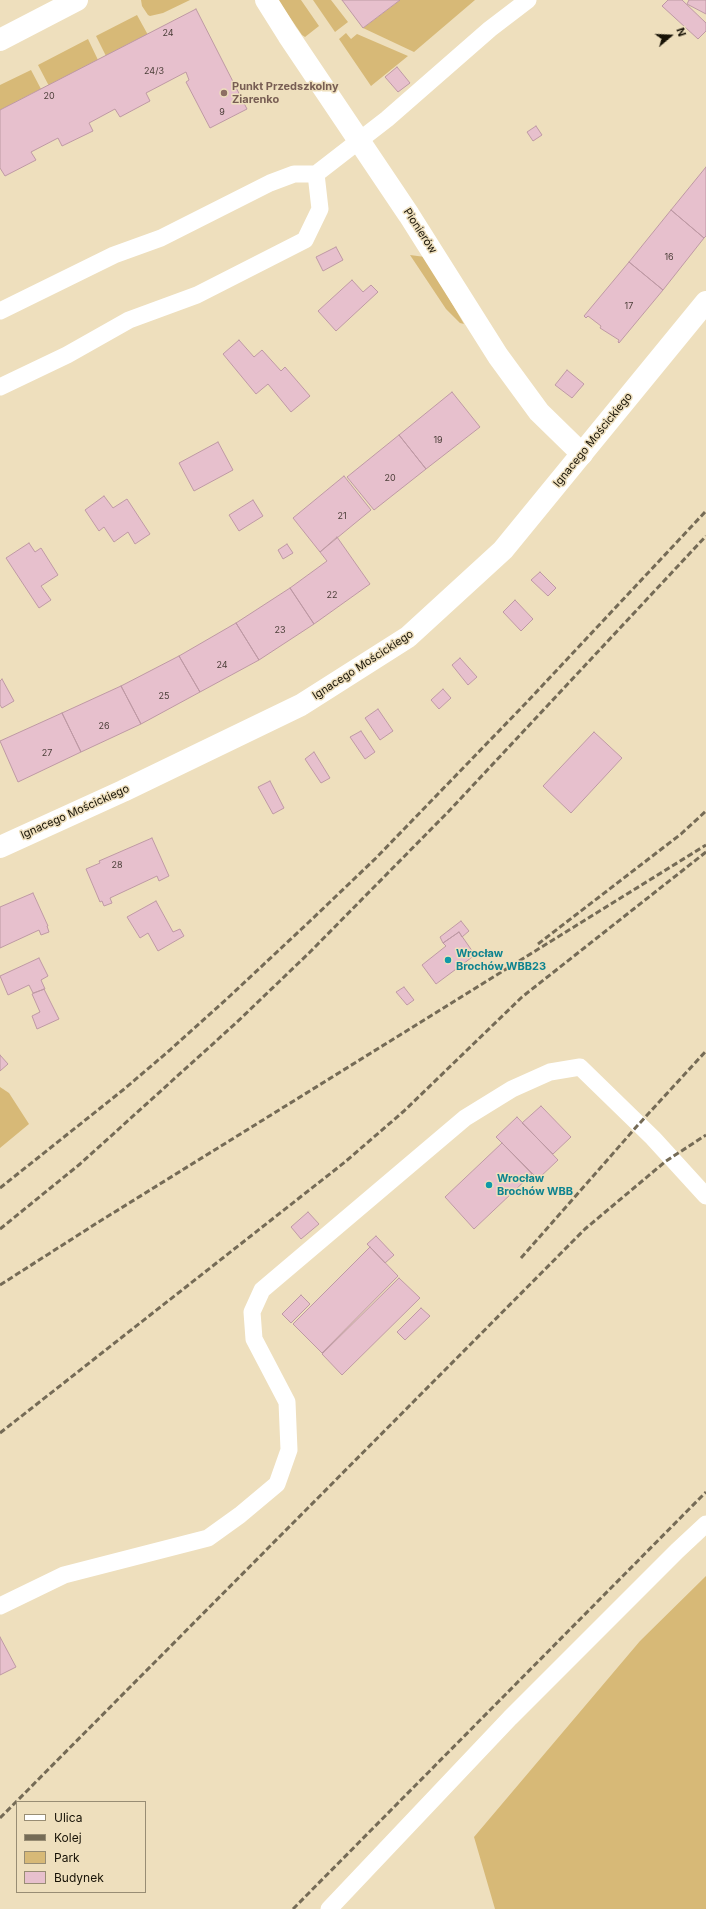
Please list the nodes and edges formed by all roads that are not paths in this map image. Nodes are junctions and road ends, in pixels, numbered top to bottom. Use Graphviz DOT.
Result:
graph roads {
  1 [pos="77,0"];
  2 [pos="266,0"];
  3 [pos="528,0"];
  4 [pos="0,40"];
  5 [pos="359,140"];
  6 [pos="316,174"];
  7 [pos="706,302"];
  8 [pos="0,311"];
  9 [pos="0,387"];
  10 [pos="582,454"];
  11 [pos="0,846"];
  12 [pos="706,1196"];
  13 [pos="706,1524"];
  14 [pos="0,1606"];
  15 [pos="329,1909"];
  1 -- 4 [label="street"];
  2 -- 5 [label="street, Pionierów"];
  3 -- 5 [label="lane"];
  5 -- 6 [label="lane"];
  5 -- 10 [label="street, Pionierów"];
  6 -- 8 [label="lane"];
  6 -- 9 [label="lane"];
  7 -- 10 [label="street, Ignacego Mościckiego"];
  10 -- 11 [label="street, Ignacego Mościckiego"];
  12 -- 14 [label="lane"];
  13 -- 15 [label="lane"];
}
